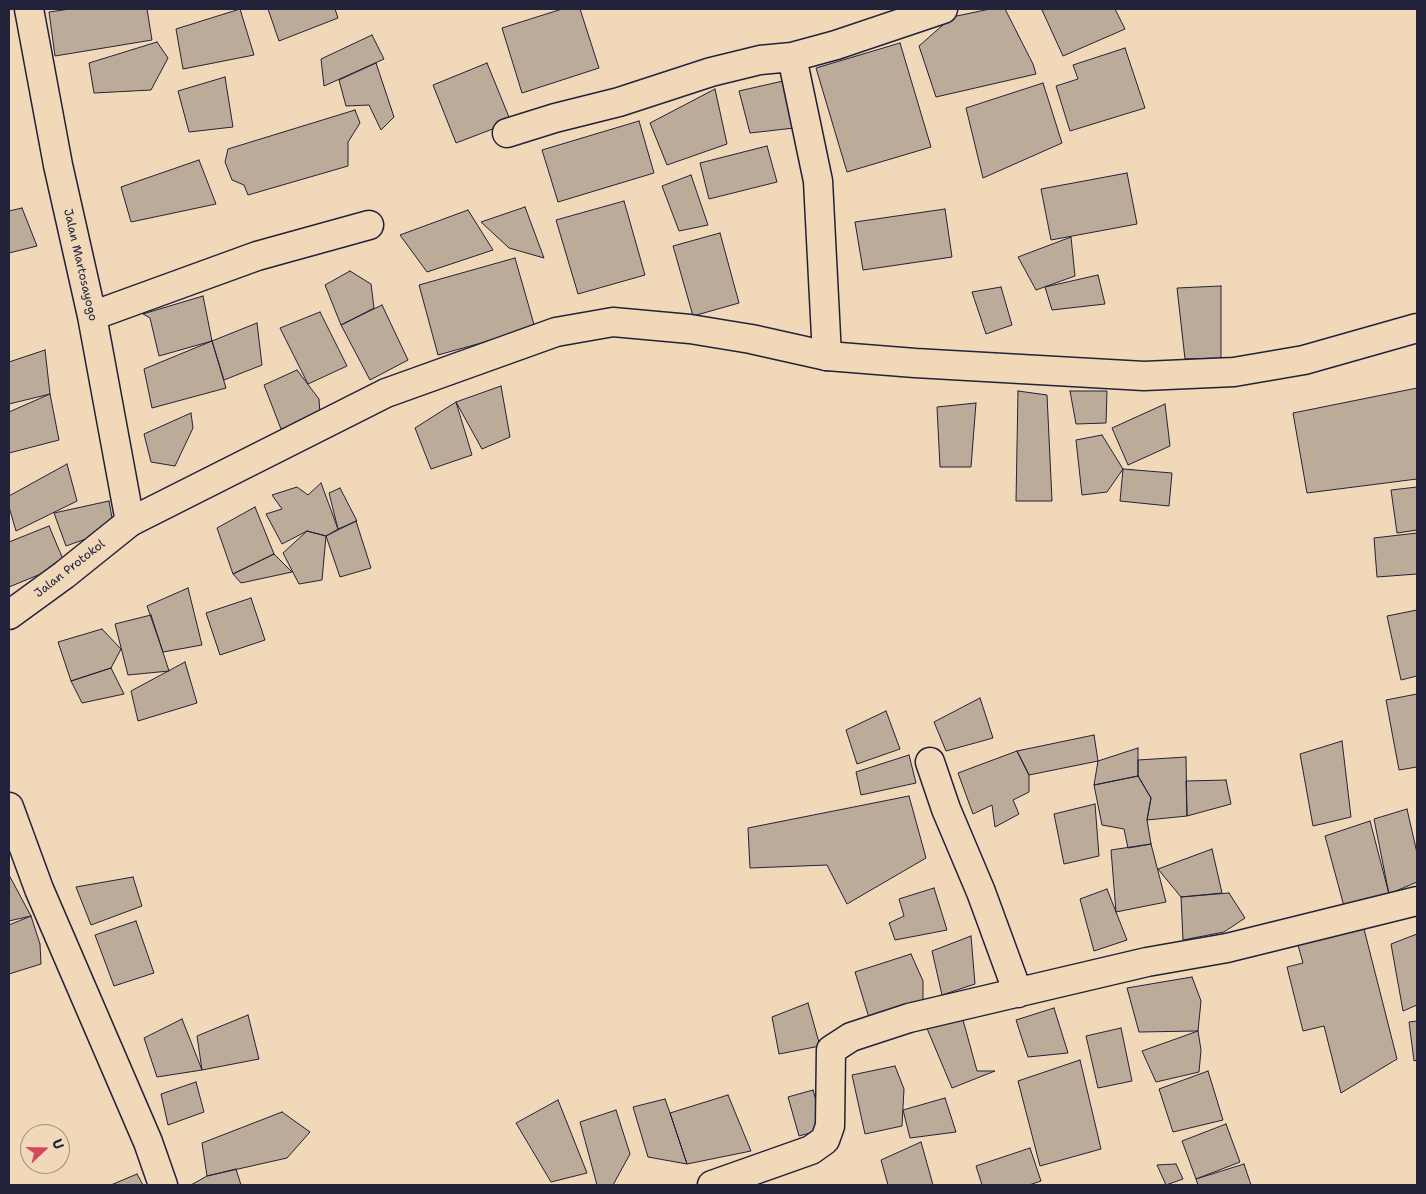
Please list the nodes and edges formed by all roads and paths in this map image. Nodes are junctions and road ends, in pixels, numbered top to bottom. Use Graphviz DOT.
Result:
graph roads {
  1 [pos="29,9"];
  2 [pos="943,9"];
  3 [pos="792,57"];
  4 [pos="507,133"];
  5 [pos="369,225"];
  6 [pos="92,316"];
  7 [pos="1417,328"];
  8 [pos="827,356"];
  9 [pos="130,522"];
  10 [pos="9,616"];
  11 [pos="930,762"];
  12 [pos="9,807"];
  13 [pos="1417,901"];
  14 [pos="1018,993"];
  15 [pos="163,1185"];
  16 [pos="712,1185"];
  1 -- 6 [label="street, Jalan Martosayogo"];
  2 -- 3 [label="street"];
  3 -- 4 [label="street"];
  3 -- 8 [label="street"];
  5 -- 6 [label="street"];
  6 -- 9 [label="street, Jalan Martosayogo"];
  7 -- 8 [label="street, Jalan Protokol"];
  8 -- 9 [label="street, Jalan Protokol"];
  9 -- 10 [label="street, Jalan Protokol"];
  11 -- 14 [label="street"];
  12 -- 15 [label="street"];
  13 -- 14 [label="street"];
  14 -- 16 [label="street"];
}
